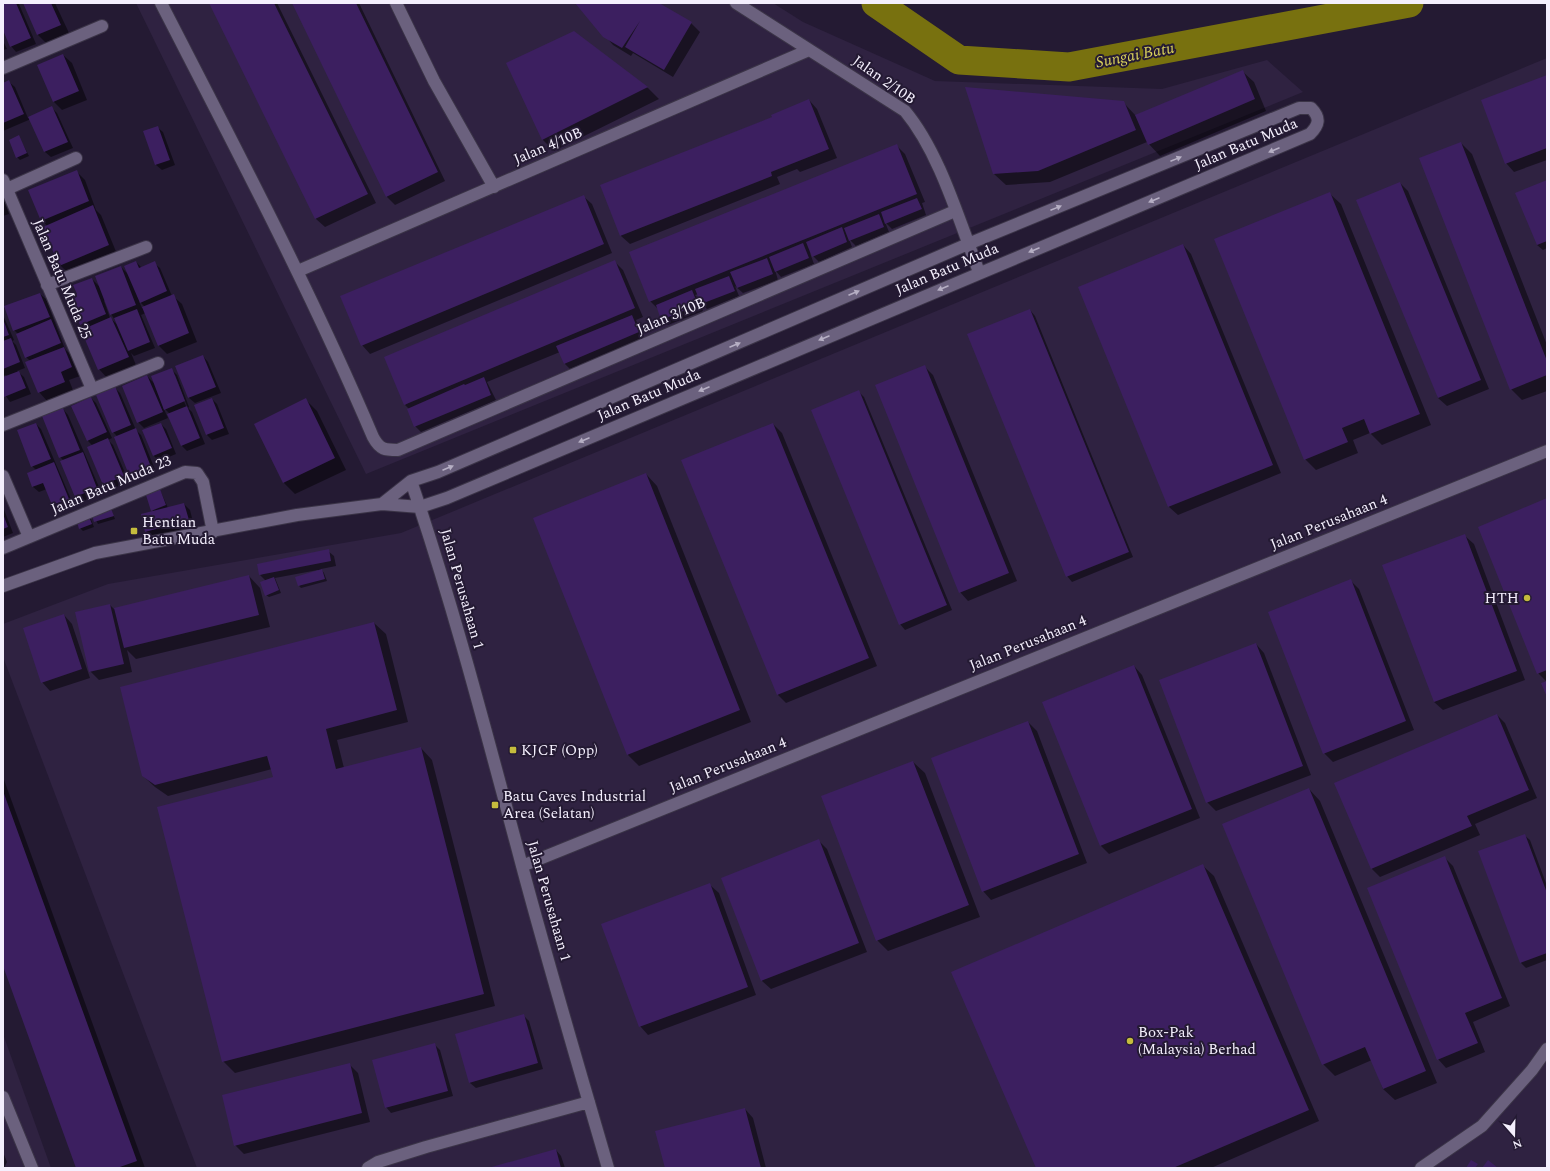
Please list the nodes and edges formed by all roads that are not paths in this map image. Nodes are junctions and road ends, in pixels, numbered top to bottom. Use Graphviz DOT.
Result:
graph roads {
  1 [pos="161,3"];
  2 [pos="396,3"];
  3 [pos="736,3"];
  4 [pos="102,26"];
  5 [pos="810,50"];
  6 [pos="3,68"];
  7 [pos="76,158"];
  8 [pos="5,185"];
  9 [pos="494,187"];
  10 [pos="955,211"];
  11 [pos="968,244"];
  12 [pos="146,247"];
  13 [pos="298,271"];
  14 [pos="979,272"];
  15 [pos="47,285"];
  16 [pos="158,363"];
  17 [pos="92,389"];
  18 [pos="3,425"];
  19 [pos="1547,451"];
  20 [pos="3,476"];
  21 [pos="411,481"];
  22 [pos="382,504"];
  23 [pos="420,507"];
  24 [pos="213,532"];
  25 [pos="29,537"];
  26 [pos="3,548"];
  27 [pos="3,586"];
  28 [pos="522,866"];
  29 [pos="1547,1049"];
  30 [pos="3,1097"];
  31 [pos="589,1102"];
  32 [pos="32,1168"];
  33 [pos="368,1168"];
  34 [pos="608,1168"];
  35 [pos="1421,1168"];
  1 -- 13 [label="street"];
  2 -- 9 [label="street"];
  3 -- 5 [label="street, Jalan 2/10B"];
  4 -- 6 [label="street"];
  5 -- 9 [label="street, Jalan 4/10B"];
  5 -- 10 [label="street, Jalan 2/10B"];
  7 -- 8 [label="street"];
  8 -- 15 [label="street, Jalan Batu Muda 25"];
  9 -- 13 [label="street, Jalan 4/10B"];
  10 -- 11 [label="street, Jalan 2/10B"];
  10 -- 13 [label="street, Jalan 3/10B"];
  11 -- 14 [label="street, Jalan 2/10B"];
  11 -- 14 [label="street, Jalan Batu Muda, one-way"];
  21 -- 11 [label="street, Jalan Batu Muda, one-way"];
  12 -- 15 [label="street"];
  14 -- 23 [label="street, Jalan Batu Muda, one-way"];
  15 -- 17 [label="street, Jalan Batu Muda 25"];
  16 -- 17 [label="street"];
  17 -- 18 [label="street"];
  19 -- 28 [label="street, Jalan Perusahaan 4"];
  20 -- 25 [label="street"];
  21 -- 22 [label="street, Jalan Batu Muda"];
  21 -- 23 [label="street, Jalan Perusahaan 1"];
  22 -- 23 [label="street"];
  22 -- 24 [label="street"];
  23 -- 28 [label="street, Jalan Perusahaan 1"];
  24 -- 25 [label="street, Jalan Batu Muda 23"];
  24 -- 27 [label="street"];
  25 -- 26 [label="street, Jalan Batu Muda 23"];
  28 -- 31 [label="street, Jalan Perusahaan 1"];
  29 -- 35 [label="street"];
  30 -- 32 [label="street"];
  31 -- 33 [label="street"];
  31 -- 34 [label="street, Jalan Perusahaan 1"];
}
